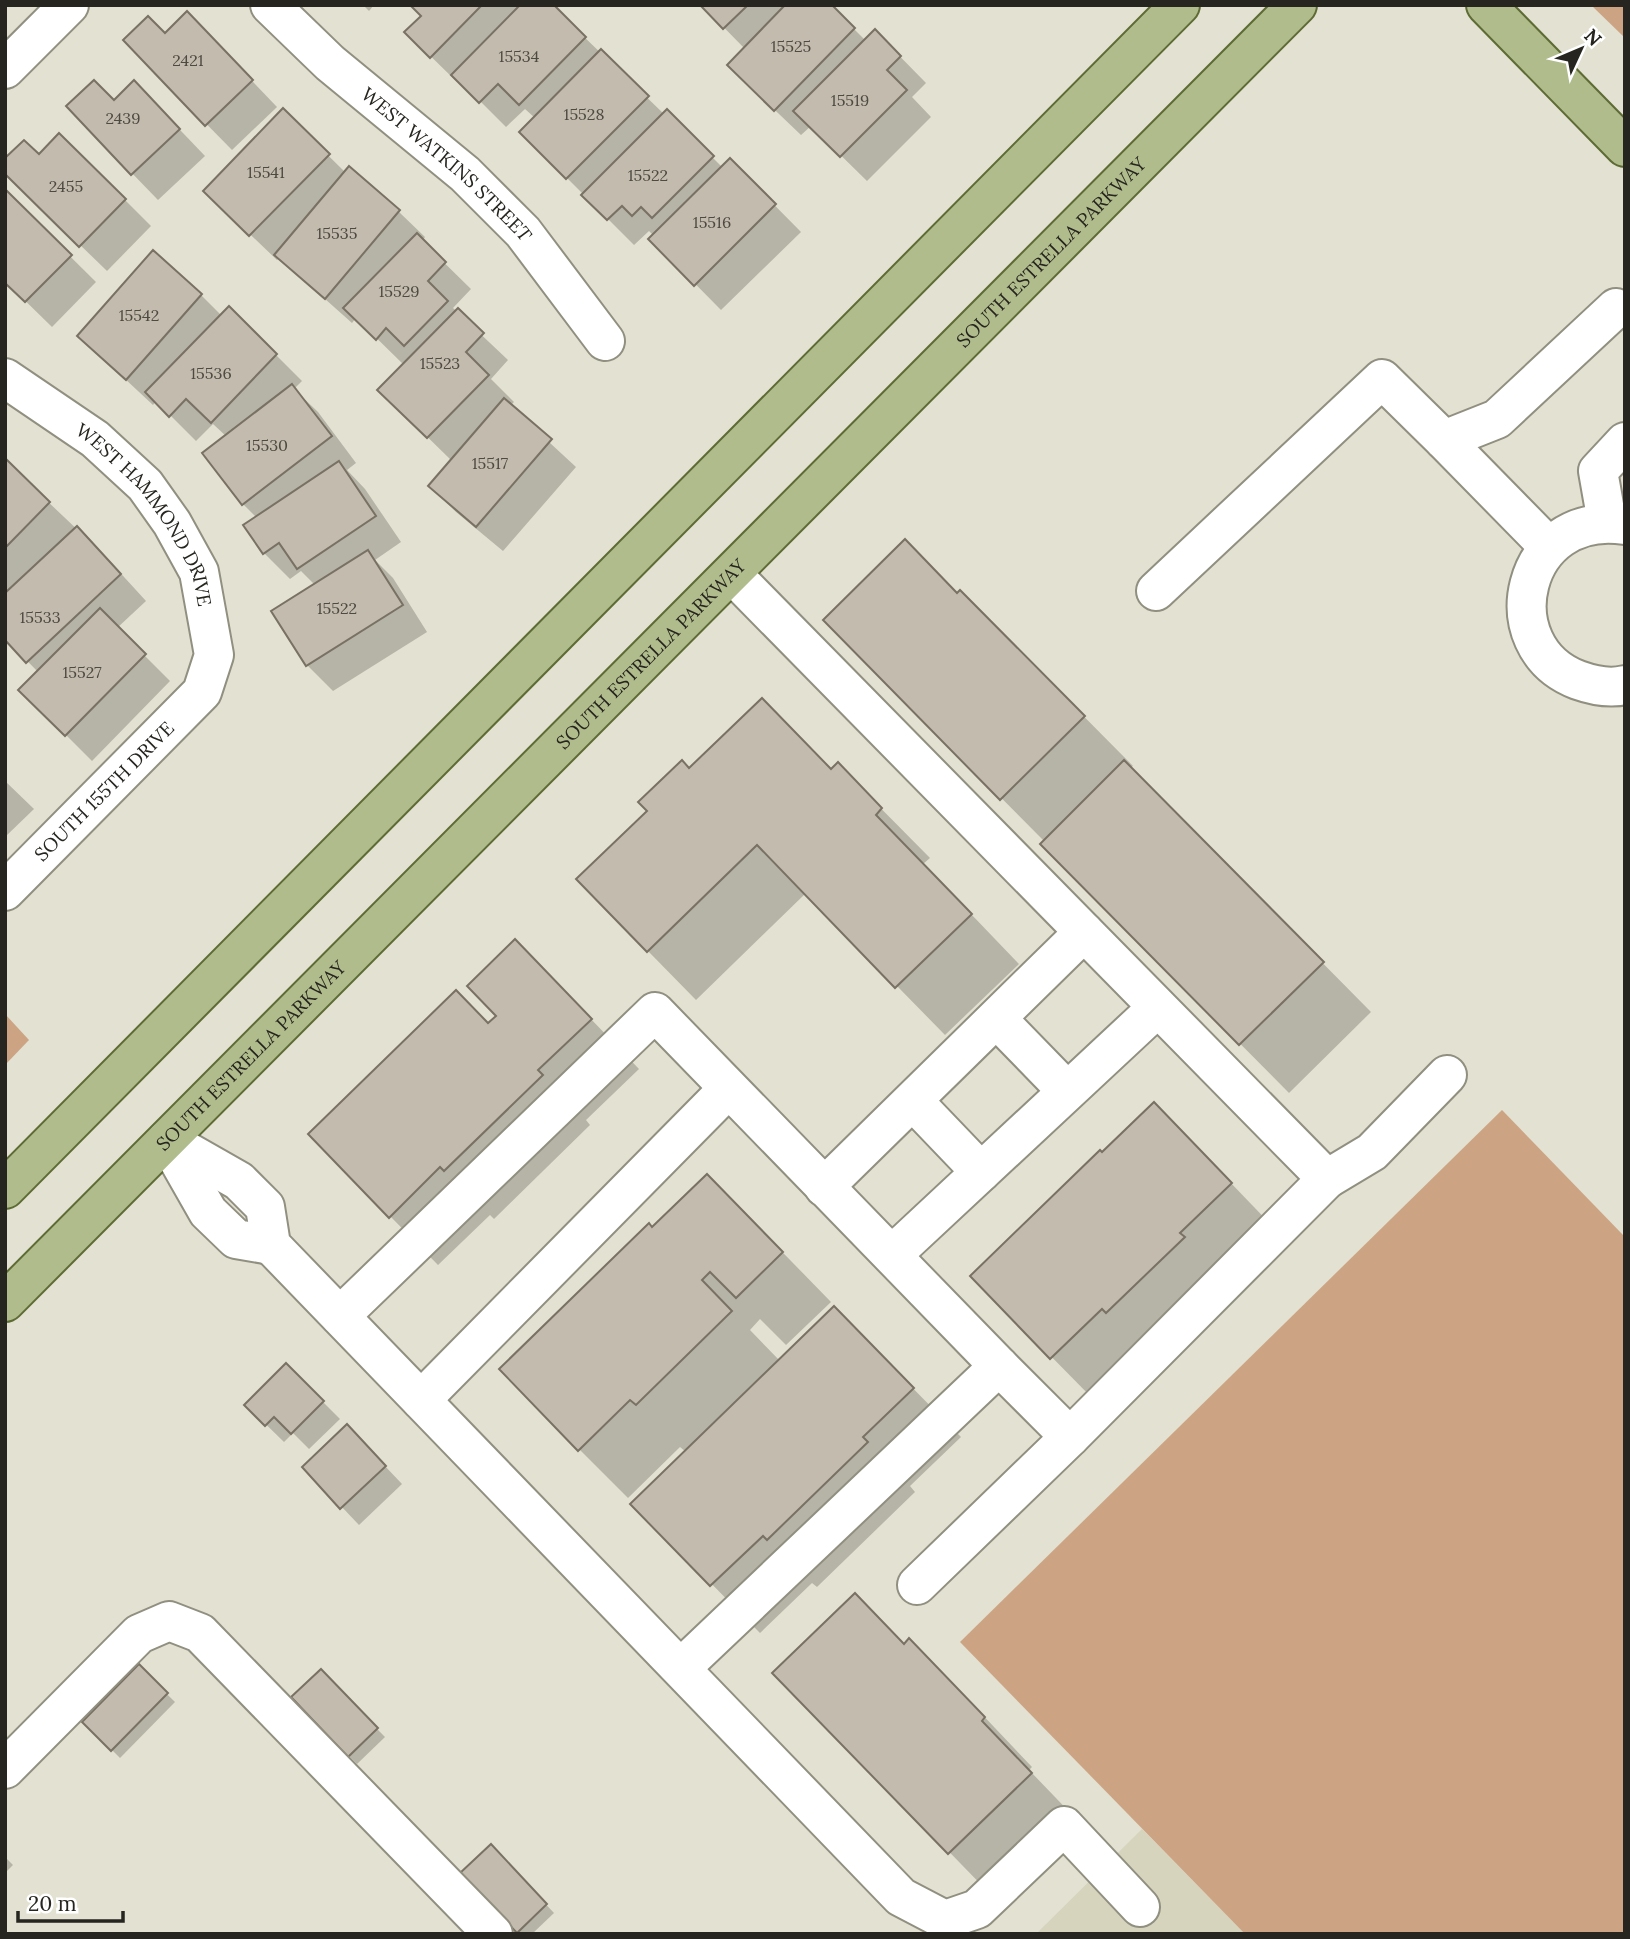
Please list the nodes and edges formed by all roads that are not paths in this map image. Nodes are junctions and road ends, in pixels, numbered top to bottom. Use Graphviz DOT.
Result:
graph roads {
  1 [pos="69,5"];
  2 [pos="270,5"];
  3 [pos="1180,5"];
  4 [pos="1297,5"];
  5 [pos="1486,5"];
  6 [pos="5,69"];
  7 [pos="1625,147"];
  8 [pos="1616,308"];
  9 [pos="605,341"];
  10 [pos="5,378"];
  11 [pos="1444,440"];
  12 [pos="1625,442"];
  13 [pos="1616,524"];
  14 [pos="1548,546"];
  15 [pos="732,575"];
  16 [pos="1156,591"];
  17 [pos="1625,685"];
  18 [pos="202,692"];
  19 [pos="5,891"];
  20 [pos="1084,932"];
  21 [pos="1157,1008"];
  22 [pos="997,1019"];
  23 [pos="1447,1075"];
  24 [pos="728,1089"];
  25 [pos="1067,1091"];
  26 [pos="913,1101"];
  27 [pos="167,1140"];
  28 [pos="981,1172"];
  29 [pos="1327,1178"];
  30 [pos="824,1187"];
  31 [pos="5,1189"];
  32 [pos="892,1255"];
  33 [pos="5,1302"];
  34 [pos="340,1316"];
  35 [pos="999,1366"];
  36 [pos="421,1400"];
  37 [pos="1070,1437"];
  38 [pos="917,1585"];
  39 [pos="681,1668"];
  40 [pos="5,1769"];
  41 [pos="1140,1907"];
  42 [pos="493,1934"];
  1 -- 6 [label="street"];
  2 -- 9 [label="street, WEST WATKINS STREET"];
  3 -- 31 [label="main road"];
  4 -- 15 [label="main road, SOUTH ESTRELLA PARKWAY"];
  5 -- 7 [label="main road"];
  8 -- 11 [label="street"];
  10 -- 18 [label="street, WEST HAMMOND DRIVE"];
  11 -- 14 [label="street"];
  11 -- 16 [label="street"];
  12 -- 13 [label="street"];
  13 -- 14 [label="street"];
  14 -- 17 [label="street"];
  15 -- 20 [label="street"];
  15 -- 27 [label="main road, SOUTH ESTRELLA PARKWAY"];
  18 -- 19 [label="street, SOUTH 155TH DRIVE"];
  20 -- 21 [label="street"];
  20 -- 22 [label="street"];
  21 -- 25 [label="street"];
  21 -- 29 [label="street"];
  22 -- 25 [label="street"];
  22 -- 26 [label="street"];
  23 -- 29 [label="street"];
  24 -- 30 [label="street"];
  24 -- 34 [label="street"];
  24 -- 36 [label="street"];
  25 -- 28 [label="street"];
  26 -- 28 [label="street"];
  26 -- 30 [label="street"];
  27 -- 33 [label="main road, SOUTH ESTRELLA PARKWAY"];
  27 -- 34 [label="street"];
  28 -- 32 [label="street"];
  29 -- 37 [label="street"];
  30 -- 32 [label="street"];
  32 -- 35 [label="street"];
  34 -- 36 [label="street"];
  35 -- 37 [label="street"];
  35 -- 39 [label="street"];
  36 -- 39 [label="street"];
  37 -- 38 [label="street"];
  39 -- 41 [label="street"];
  40 -- 42 [label="street"];
}
